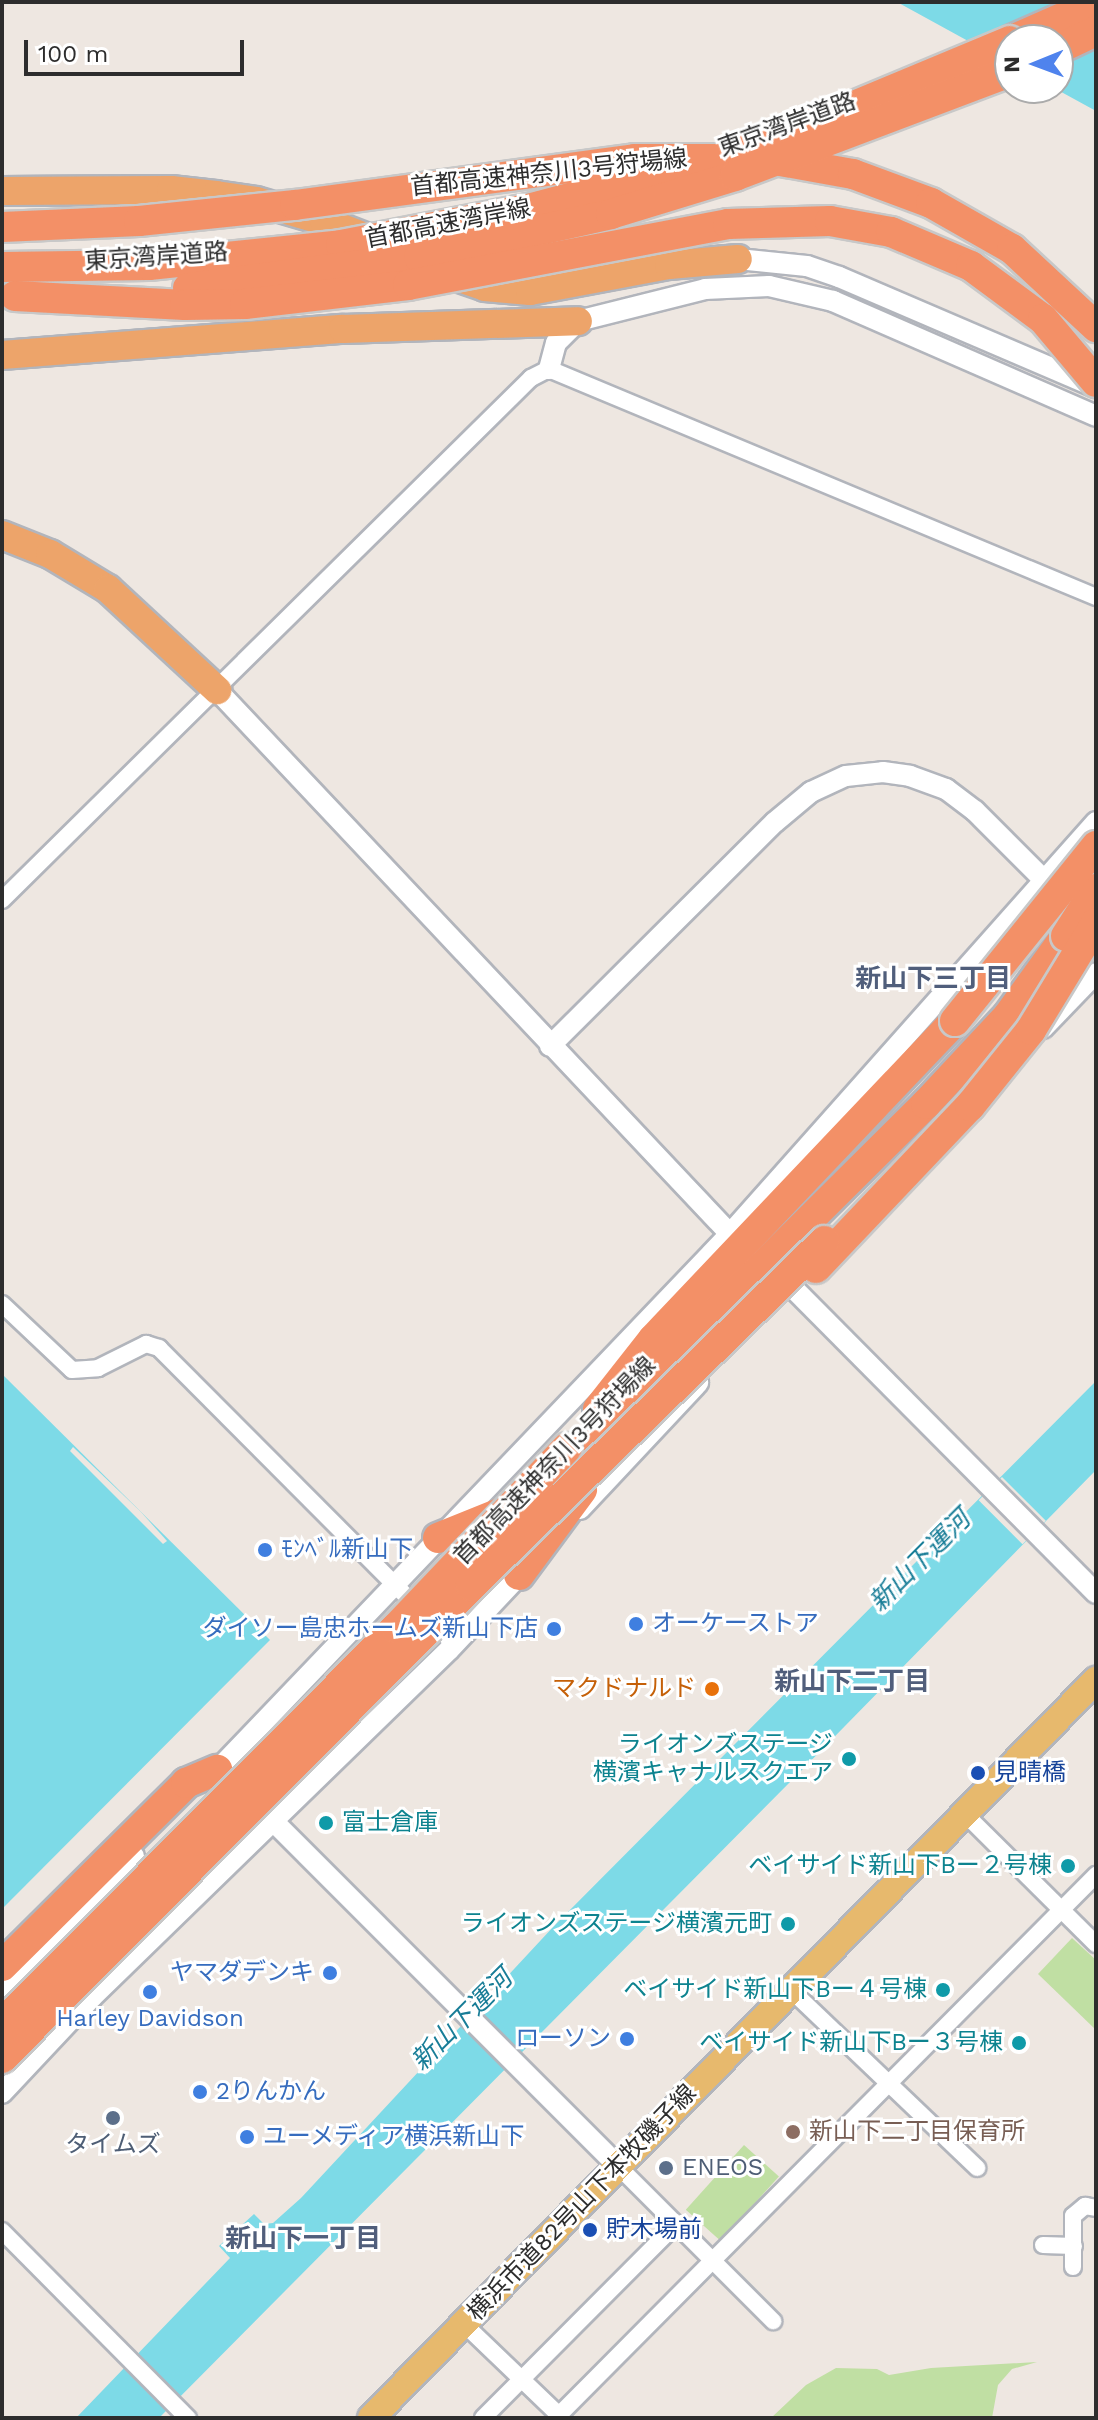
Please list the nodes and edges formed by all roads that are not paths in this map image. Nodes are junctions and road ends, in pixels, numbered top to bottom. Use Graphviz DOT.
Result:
graph roads {
  1 [pos="1085,2"];
  2 [pos="1096,6"];
  3 [pos="1051,24"];
  4 [pos="1059,24"];
  5 [pos="1096,31"];
  6 [pos="1096,42"];
  7 [pos="1074,43"];
  8 [pos="994,47"];
  9 [pos="1074,48"];
  10 [pos="994,53"];
  11 [pos="994,78"];
  12 [pos="2,191"];
  13 [pos="2,227"];
  14 [pos="738,259"];
  15 [pos="5,279"];
  16 [pos="578,321"];
  17 [pos="1096,327"];
  18 [pos="2,355"];
  19 [pos="549,369"];
  20 [pos="1096,385"];
  21 [pos="1096,416"];
  22 [pos="2,535"];
  23 [pos="1096,597"];
  24 [pos="217,690"];
  25 [pos="1096,822"];
  26 [pos="1096,846"];
  27 [pos="1044,880"];
  28 [pos="1096,889"];
  29 [pos="2,900"];
  30 [pos="1096,923"];
  31 [pos="1096,932"];
  32 [pos="1066,936"];
  33 [pos="1096,944"];
  34 [pos="1096,951"];
  35 [pos="1096,973"];
  36 [pos="550,1046"];
  37 [pos="730,1234"];
  38 [pos="790,1285"];
  39 [pos="2,1304"];
  40 [pos="567,1448"];
  41 [pos="438,1538"];
  42 [pos="519,1575"];
  43 [pos="394,1585"];
  44 [pos="471,1586"];
  45 [pos="1096,1593"];
  46 [pos="454,1644"];
  47 [pos="1096,1680"];
  48 [pos="217,1770"];
  49 [pos="964,1813"];
  50 [pos="271,1819"];
  51 [pos="1096,1875"];
  52 [pos="1062,1910"];
  53 [pos="1096,1944"];
  54 [pos="2,1966"];
  55 [pos="790,1989"];
  56 [pos="2,1990"];
  57 [pos="2,2024"];
  58 [pos="2,2058"];
  59 [pos="889,2083"];
  60 [pos="2,2093"];
  61 [pos="617,2165"];
  62 [pos="977,2168"];
  63 [pos="1096,2208"];
  64 [pos="676,2224"];
  65 [pos="2,2231"];
  66 [pos="1043,2245"];
  67 [pos="1074,2246"];
  68 [pos="713,2261"];
  69 [pos="1073,2267"];
  70 [pos="773,2321"];
  71 [pos="464,2324"];
  72 [pos="522,2378"];
  73 [pos="184,2414"];
  74 [pos="558,2416"];
  75 [pos="371,2418"];
  76 [pos="483,2418"];
  1 -- 15 [label="highway, 東京湾岸道路, bridge"];
  2 -- 3 [label="highway, 首都高速湾岸線"];
  2 -- 4 [label="highway"];
  5 -- 7 [label="highway"];
  6 -- 9 [label="highway"];
  8 -- 15 [label="highway, 首都高速湾岸線, bridge"];
  10 -- 15 [label="highway, 東京湾岸道路, bridge"];
  11 -- 15 [label="highway, 首都高速湾岸線, bridge"];
  12 -- 14 [label="highway, bridge"];
  13 -- 17 [label="highway, 首都高速神奈川3号狩場線, bridge"];
  14 -- 20 [label="street"];
  15 -- 20 [label="highway, bridge"];
  16 -- 18 [label="highway"];
  16 -- 19 [label="street"];
  16 -- 21 [label="street"];
  19 -- 23 [label="street"];
  19 -- 24 [label="street"];
  22 -- 24 [label="highway"];
  24 -- 29 [label="street"];
  24 -- 36 [label="street"];
  25 -- 27 [label="street"];
  26 -- 40 [label="highway, bridge"];
  27 -- 31 [label="street"];
  27 -- 36 [label="street"];
  27 -- 37 [label="street"];
  28 -- 32 [label="highway, 首都高速神奈川3号狩場線, bridge"];
  30 -- 44 [label="highway, bridge"];
  32 -- 40 [label="highway, 首都高速神奈川3号狩場線"];
  32 -- 41 [label="highway"];
  33 -- 42 [label="highway, bridge"];
  34 -- 44 [label="highway, 首都高速神奈川3号狩場線, bridge"];
  35 -- 38 [label="street"];
  36 -- 37 [label="street"];
  37 -- 41 [label="street"];
  38 -- 42 [label="street"];
  38 -- 45 [label="street"];
  39 -- 43 [label="street"];
  40 -- 57 [label="highway, 首都高速神奈川3号狩場線, bridge"];
  41 -- 43 [label="street"];
  42 -- 46 [label="street"];
  43 -- 46 [label="street"];
  43 -- 48 [label="street"];
  44 -- 58 [label="highway, 首都高速神奈川3号狩場線, bridge"];
  46 -- 50 [label="street"];
  47 -- 49 [label="main road, 横浜市道82号山下本牧磯子線"];
  48 -- 50 [label="street"];
  48 -- 54 [label="highway"];
  48 -- 56 [label="street"];
  49 -- 52 [label="street"];
  49 -- 55 [label="main road, 横浜市道82号山下本牧磯子線"];
  50 -- 60 [label="street"];
  50 -- 61 [label="street"];
  51 -- 52 [label="street"];
  52 -- 53 [label="street"];
  52 -- 59 [label="street"];
  55 -- 59 [label="street"];
  55 -- 61 [label="main road, 横浜市道82号山下本牧磯子線"];
  59 -- 62 [label="street"];
  59 -- 68 [label="street"];
  61 -- 64 [label="street"];
  61 -- 71 [label="main road, 横浜市道82号山下本牧磯子線"];
  63 -- 67 [label="street"];
  64 -- 68 [label="street"];
  64 -- 72 [label="street"];
  65 -- 73 [label="street"];
  66 -- 67 [label="street"];
  67 -- 69 [label="street"];
  68 -- 70 [label="street"];
  68 -- 74 [label="street"];
  71 -- 72 [label="street"];
  71 -- 75 [label="main road, 横浜市道82号山下本牧磯子線"];
  72 -- 74 [label="street"];
  72 -- 76 [label="street"];
}
